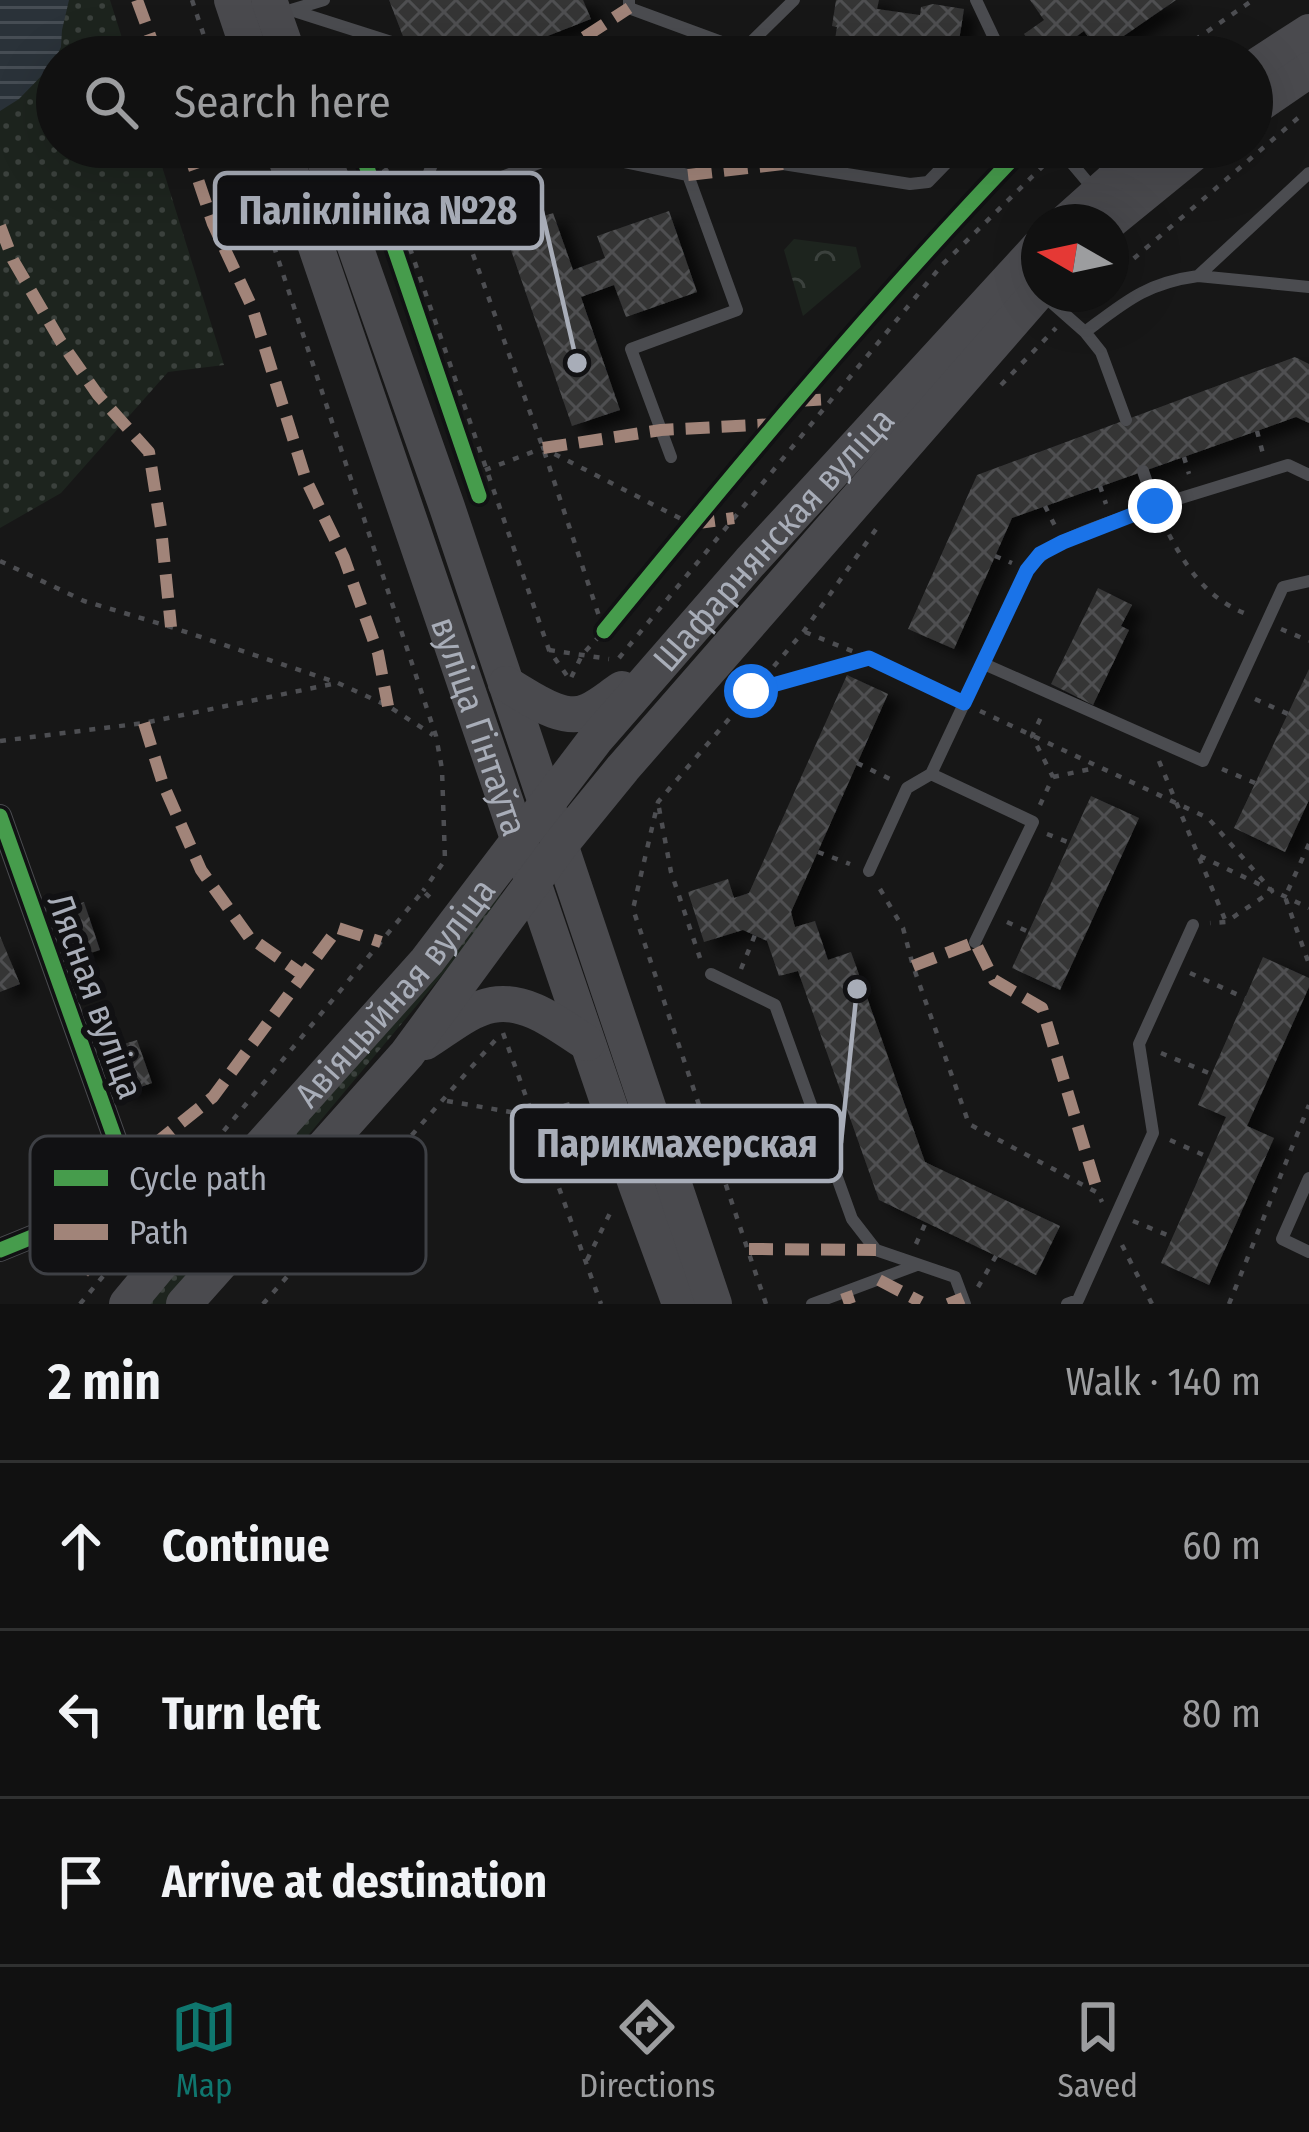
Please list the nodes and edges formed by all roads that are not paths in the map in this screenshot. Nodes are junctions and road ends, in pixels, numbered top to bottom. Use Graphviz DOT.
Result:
graph roads {
  1 [pos="232,0"];
  2 [pos="324,0"];
  3 [pos="629,0"];
  4 [pos="794,0"];
  5 [pos="976,0"];
  6 [pos="278,8"];
  7 [pos="1309,32"];
  8 [pos="244,36"];
  9 [pos="375,36"];
  10 [pos="699,36"];
  11 [pos="761,36"];
  12 [pos="993,36"];
  13 [pos="1273,55"];
  14 [pos="1309,70"];
  15 [pos="1273,95"];
  16 [pos="293,168"];
  17 [pos="323,168"];
  18 [pos="431,168"];
  19 [pos="526,168"];
  20 [pos="651,168"];
  21 [pos="808,168"];
  22 [pos="942,168"];
  23 [pos="1074,168"];
  24 [pos="1136,168"];
  25 [pos="1171,168"];
  26 [pos="1309,173"];
  27 [pos="1102,204"];
  28 [pos="1112,204"];
  29 [pos="1117,204"];
  30 [pos="416,210"];
  31 [pos="333,241"];
  32 [pos="1198,276"];
  33 [pos="1309,287"];
  34 [pos="1021,293"];
  35 [pos="1021,296"];
  36 [pos="1064,312"];
  37 [pos="1084,332"];
  38 [pos="1126,420"];
  39 [pos="670,457"];
  40 [pos="1143,471"];
  41 [pos="1309,475"];
  42 [pos="1155,506"];
  43 [pos="1309,581"];
  44 [pos="664,661"];
  45 [pos="983,664"];
  46 [pos="506,684"];
  47 [pos="931,775"];
  48 [pos="548,804"];
  49 [pos="0,817"];
  50 [pos="520,842"];
  51 [pos="561,844"];
  52 [pos="869,871"];
  53 [pos="534,885"];
  54 [pos="1193,925"];
  55 [pos="975,942"];
  56 [pos="711,974"];
  57 [pos="587,1043"];
  58 [pos="407,1054"];
  59 [pos="114,1136"];
  60 [pos="270,1136"];
  61 [pos="334,1136"];
  62 [pos="1309,1178"];
  63 [pos="30,1238"];
  64 [pos="0,1250"];
  65 [pos="1309,1252"];
  66 [pos="917,1265"];
  67 [pos="152,1274"];
  68 [pos="211,1274"];
  69 [pos="964,1301"];
  70 [pos="127,1304"];
  71 [pos="184,1304"];
  72 [pos="680,1304"];
  73 [pos="714,1304"];
  74 [pos="812,1304"];
  75 [pos="1067,1304"];
  1 -- 8 [label="main road"];
  2 -- 6 [label="lane"];
  3 -- 10 [label="lane"];
  4 -- 11 [label="lane"];
  5 -- 12 [label="lane"];
  6 -- 9 [label="lane"];
  7 -- 13 [label="main road"];
  14 -- 15 [label="main road"];
  16 -- 31 [label="main road, вуліца Гінтаўта"];
  17 -- 31 [label="main road, вуліца Гінтаўта"];
  18 -- 30 [label="lane"];
  19 -- 30 [label="lane"];
  20 -- 39 [label="lane"];
  21 -- 22 [label="lane"];
  23 -- 27 [label="lane"];
  24 -- 28 [label="main road"];
  25 -- 29 [label="main road"];
  26 -- 32 [label="lane"];
  30 -- 31 [label="lane"];
  31 -- 46 [label="main road, вуліца Гінтаўта"];
  31 -- 50 [label="main road, вуліца Гінтаўта"];
  32 -- 33 [label="lane"];
  32 -- 37 [label="lane"];
  34 -- 44 [label="main road, Шафарнянская вуліца"];
  35 -- 51 [label="main road, Шафарнянская вуліца"];
  36 -- 37 [label="lane"];
  37 -- 38 [label="lane"];
  40 -- 42 [label="lane"];
  41 -- 42 [label="lane"];
  42 -- 45 [label="lane"];
  43 -- 45 [label="lane"];
  44 -- 46 [label="main road"];
  44 -- 48 [label="main road, Шафарнянская вуліца"];
  45 -- 47 [label="lane"];
  46 -- 48 [label="main road, вуліца Гінтаўта"];
  47 -- 52 [label="lane"];
  47 -- 55 [label="lane"];
  48 -- 50 [label="main road, Шафарнянская вуліца"];
  48 -- 51 [label="main road, вуліца Гінтаўта"];
  49 -- 59 [label="street, Лясная вуліца"];
  50 -- 53 [label="main road, вуліца Гінтаўта"];
  50 -- 60 [label="main road, Авіяцыйная вуліца"];
  51 -- 53 [label="main road, Авіяцыйная вуліца"];
  51 -- 73 [label="main road, вуліца Гінтаўта"];
  53 -- 57 [label="main road, вуліца Гінтаўта"];
  53 -- 58 [label="main road, Авіяцыйная вуліца"];
  54 -- 75 [label="lane"];
  56 -- 66 [label="lane"];
  57 -- 58 [label="main road"];
  57 -- 72 [label="main road, вуліца Гінтаўта"];
  58 -- 61 [label="main road, Авіяцыйная вуліца"];
  62 -- 65 [label="lane"];
  63 -- 64 [label="street, Лясная вуліца"];
  66 -- 69 [label="lane"];
  66 -- 74 [label="lane"];
  67 -- 70 [label="main road, Авіяцыйная вуліца"];
  68 -- 71 [label="main road, Авіяцыйная вуліца"];
}
